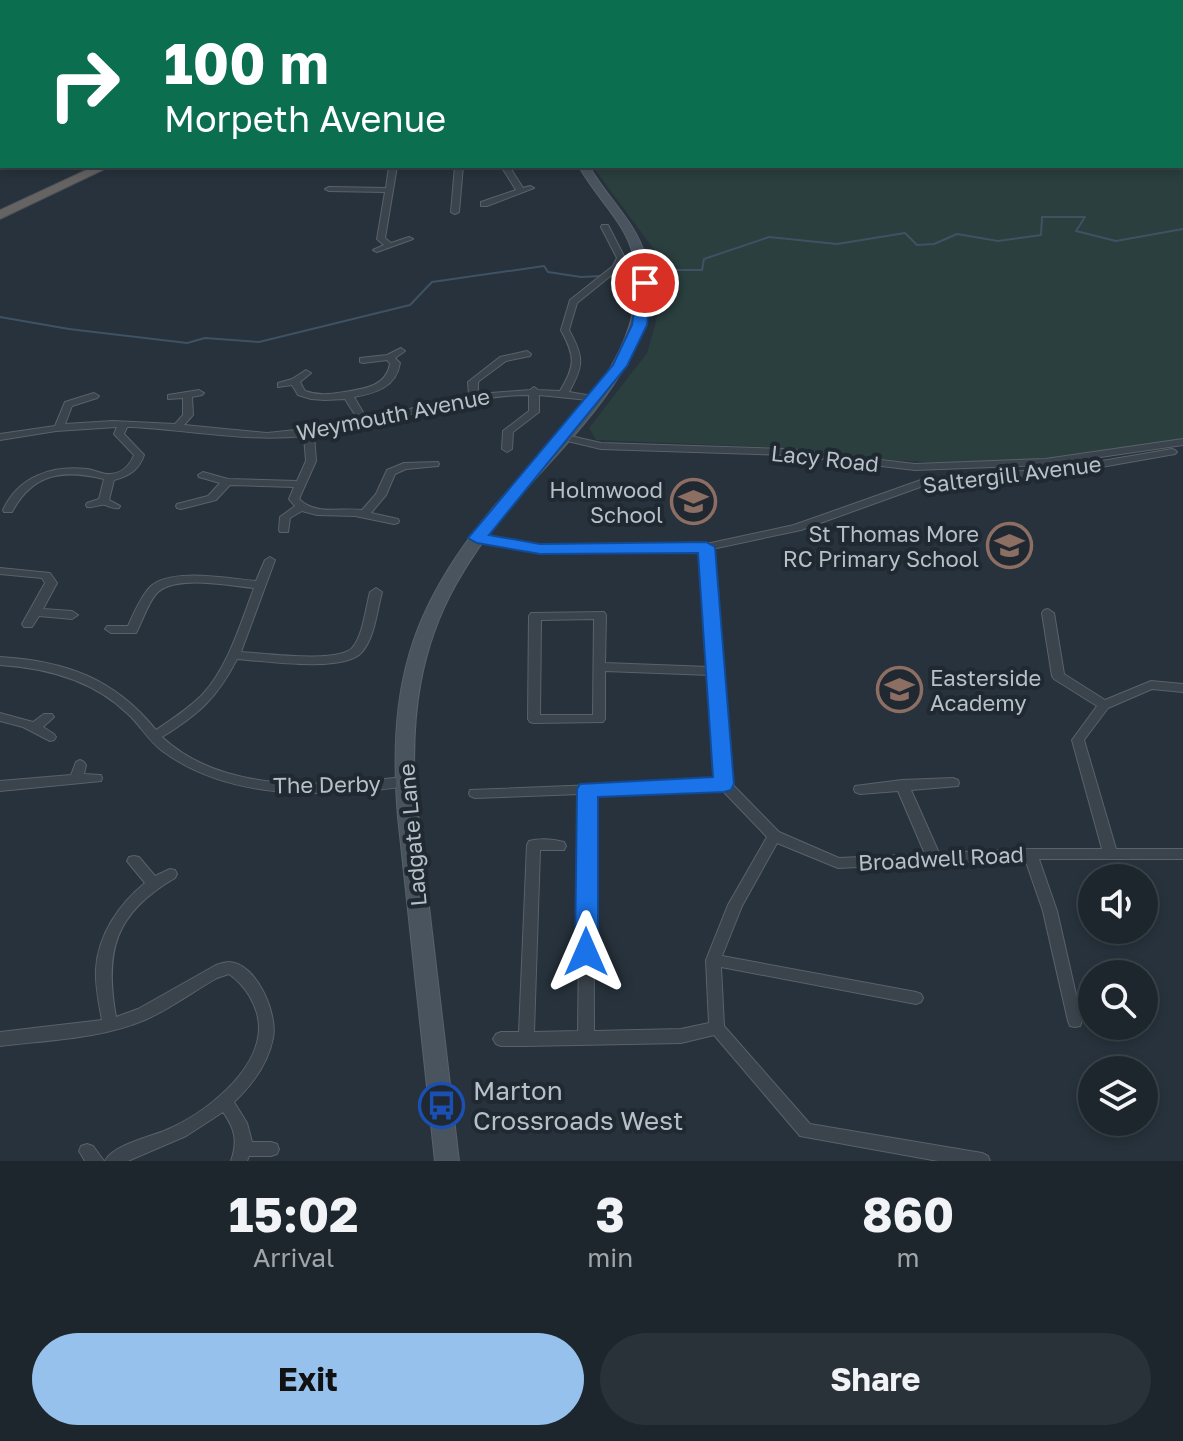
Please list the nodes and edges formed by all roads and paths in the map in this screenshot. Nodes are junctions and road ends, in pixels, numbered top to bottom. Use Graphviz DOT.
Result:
graph roads {
  1 [pos="76,168"];
  2 [pos="101,168"];
  3 [pos="392,168"];
  4 [pos="459,168"];
  5 [pos="506,168"];
  6 [pos="585,168"];
  7 [pos="530,188"];
  8 [pos="329,189"];
  9 [pos="387,190"];
  10 [pos="520,190"];
  11 [pos="0,204"];
  12 [pos="484,204"];
  13 [pos="455,212"];
  14 [pos="0,215"];
  15 [pos="605,227"];
  16 [pos="409,239"];
  17 [pos="390,246"];
  18 [pos="377,250"];
  19 [pos="401,351"];
  20 [pos="527,354"];
  21 [pos="389,357"];
  22 [pos="363,360"];
  23 [pos="306,373"];
  24 [pos="295,381"];
  25 [pos="281,385"];
  26 [pos="534,390"];
  27 [pos="564,392"];
  28 [pos="199,393"];
  29 [pos="347,394"];
  30 [pos="473,395"];
  31 [pos="94,396"];
  32 [pos="58,397"];
  33 [pos="171,397"];
  34 [pos="188,397"];
  35 [pos="595,399"];
  36 [pos="71,401"];
  37 [pos="365,423"];
  38 [pos="123,424"];
  39 [pos="59,427"];
  40 [pos="178,427"];
  41 [pos="309,433"];
  42 [pos="0,437"];
  43 [pos="562,437"];
  44 [pos="1183,442"];
  45 [pos="507,449"];
  46 [pos="1172,452"];
  47 [pos="434,464"];
  48 [pos="203,475"];
  49 [pos="109,478"];
  50 [pos="227,482"];
  51 [pos="299,484"];
  52 [pos="6,498"];
  53 [pos="91,505"];
  54 [pos="181,506"];
  55 [pos="299,508"];
  56 [pos="8,510"];
  57 [pos="364,514"];
  58 [pos="394,521"];
  59 [pos="284,530"];
  60 [pos="477,538"];
  61 [pos="706,547"];
  62 [pos="270,560"];
  63 [pos="0,571"];
  64 [pos="259,585"];
  65 [pos="376,592"];
  66 [pos="36,612"];
  67 [pos="1048,613"];
  68 [pos="72,615"];
  69 [pos="28,624"];
  70 [pos="111,629"];
  71 [pos="232,655"];
  72 [pos="0,661"];
  73 [pos="600,667"];
  74 [pos="714,671"];
  75 [pos="1183,688"];
  76 [pos="1104,705"];
  77 [pos="0,717"];
  78 [pos="48,717"];
  79 [pos="35,727"];
  80 [pos="155,736"];
  81 [pos="50,737"];
  82 [pos="80,765"];
  83 [pos="96,778"];
  84 [pos="77,779"];
  85 [pos="403,782"];
  86 [pos="953,783"];
  87 [pos="724,784"];
  88 [pos="902,785"];
  89 [pos="0,786"];
  90 [pos="587,789"];
  91 [pos="860,789"];
  92 [pos="475,793"];
  93 [pos="774,836"];
  94 [pos="559,846"];
  95 [pos="1110,852"];
  96 [pos="1030,854"];
  97 [pos="1183,854"];
  98 [pos="934,858"];
  99 [pos="134,861"];
  100 [pos="170,874"];
  101 [pos="153,883"];
  102 [pos="713,960"];
  103 [pos="916,998"];
  104 [pos="1075,1021"];
  105 [pos="110,1025"];
  106 [pos="717,1028"];
  107 [pos="586,1037"];
  108 [pos="0,1039"];
  109 [pos="501,1039"];
  110 [pos="526,1039"];
  111 [pos="224,1102"];
  112 [pos="271,1149"];
  113 [pos="242,1155"];
  114 [pos="113,1161"];
  115 [pos="447,1161"];
  116 [pos="982,1161"];
  1 -- 11 [label="highway"];
  2 -- 14 [label="highway"];
  3 -- 9 [label="street"];
  4 -- 13 [label="street"];
  5 -- 10 [label="street"];
  6 -- 35 [label="main road, Ladgate Lane"];
  7 -- 10 [label="street"];
  8 -- 9 [label="street"];
  9 -- 17 [label="street"];
  10 -- 12 [label="street"];
  15 -- 27 [label="street"];
  16 -- 17 [label="street"];
  17 -- 18 [label="street"];
  19 -- 21 [label="street"];
  20 -- 30 [label="street"];
  21 -- 22 [label="street"];
  21 -- 29 [label="street"];
  23 -- 24 [label="street"];
  24 -- 25 [label="street"];
  24 -- 29 [label="street"];
  26 -- 27 [label="street, Weymouth Avenue"];
  26 -- 30 [label="street, Weymouth Avenue"];
  26 -- 45 [label="street"];
  27 -- 35 [label="street, Weymouth Avenue"];
  28 -- 34 [label="street"];
  29 -- 37 [label="street"];
  30 -- 37 [label="street, Weymouth Avenue"];
  31 -- 36 [label="street"];
  32 -- 36 [label="street"];
  33 -- 34 [label="street"];
  34 -- 40 [label="street"];
  35 -- 43 [label="main road, Ladgate Lane"];
  36 -- 39 [label="street"];
  37 -- 41 [label="street, Weymouth Avenue"];
  38 -- 39 [label="street, Weymouth Avenue"];
  38 -- 40 [label="street, Weymouth Avenue"];
  38 -- 49 [label="street"];
  39 -- 42 [label="street, Weymouth Avenue"];
  40 -- 41 [label="street, Weymouth Avenue"];
  41 -- 51 [label="street"];
  43 -- 44 [label="street, Lacy Road"];
  43 -- 60 [label="main road, Ladgate Lane"];
  46 -- 61 [label="street, Saltergill Avenue"];
  47 -- 57 [label="street"];
  48 -- 50 [label="street"];
  49 -- 52 [label="street"];
  49 -- 53 [label="street"];
  50 -- 51 [label="street"];
  50 -- 54 [label="street"];
  51 -- 55 [label="street"];
  52 -- 56 [label="street"];
  55 -- 57 [label="street"];
  55 -- 59 [label="street"];
  57 -- 58 [label="street"];
  60 -- 61 [label="street, Saltergill Avenue"];
  60 -- 85 [label="main road, Ladgate Lane"];
  61 -- 74 [label="street"];
  62 -- 64 [label="street"];
  63 -- 66 [label="street"];
  64 -- 70 [label="street"];
  64 -- 71 [label="street"];
  65 -- 71 [label="street"];
  66 -- 68 [label="street"];
  66 -- 69 [label="street"];
  67 -- 76 [label="street"];
  71 -- 80 [label="street"];
  72 -- 80 [label="street, The Derby"];
  73 -- 73 [label="street"];
  73 -- 74 [label="street"];
  74 -- 87 [label="street"];
  75 -- 76 [label="street"];
  76 -- 95 [label="street"];
  77 -- 79 [label="street"];
  78 -- 79 [label="street"];
  79 -- 81 [label="street"];
  80 -- 85 [label="street, The Derby"];
  82 -- 84 [label="street"];
  83 -- 84 [label="street"];
  84 -- 89 [label="street"];
  85 -- 115 [label="main road, Ladgate Lane"];
  86 -- 88 [label="street"];
  87 -- 90 [label="street"];
  87 -- 93 [label="street, Broadwell Road"];
  88 -- 91 [label="street"];
  88 -- 98 [label="street"];
  90 -- 92 [label="street"];
  90 -- 107 [label="street"];
  93 -- 98 [label="street, Broadwell Road"];
  93 -- 102 [label="street"];
  94 -- 110 [label="street"];
  95 -- 96 [label="street, Broadwell Road"];
  95 -- 97 [label="street, Broadwell Road"];
  96 -- 98 [label="street, Broadwell Road"];
  96 -- 104 [label="street"];
  99 -- 101 [label="street"];
  100 -- 101 [label="street"];
  101 -- 105 [label="street"];
  102 -- 103 [label="street"];
  102 -- 106 [label="street"];
  105 -- 108 [label="street"];
  105 -- 111 [label="street"];
  106 -- 107 [label="street"];
  106 -- 116 [label="street"];
  107 -- 110 [label="street"];
  109 -- 110 [label="street"];
  111 -- 113 [label="street"];
  111 -- 114 [label="street"];
  112 -- 113 [label="street"];
}
